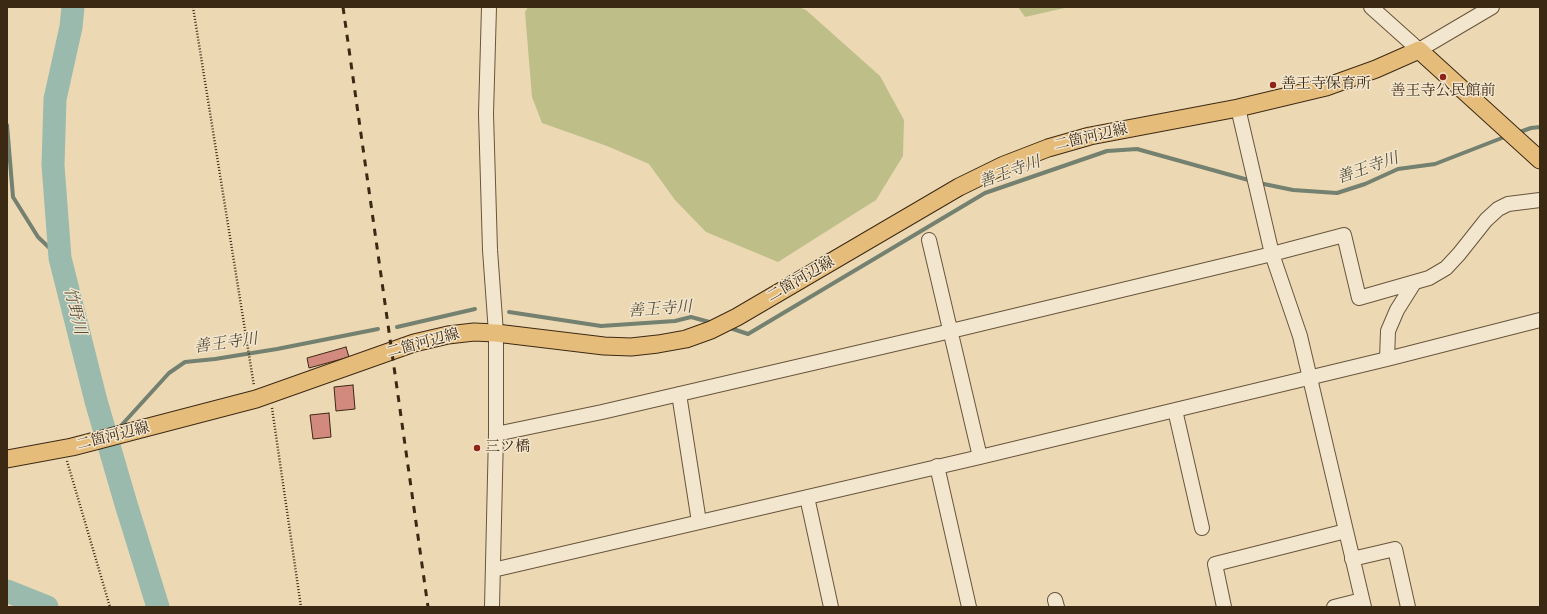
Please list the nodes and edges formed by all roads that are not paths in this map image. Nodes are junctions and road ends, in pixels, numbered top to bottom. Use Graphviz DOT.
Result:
graph roads {
  1 [pos="489,7"];
  2 [pos="1371,7"];
  3 [pos="1492,7"];
  4 [pos="1419,50"];
  5 [pos="1238,108"];
  6 [pos="1540,160"];
  7 [pos="1540,200"];
  8 [pos="929,240"];
  9 [pos="1272,254"];
  10 [pos="1414,283"];
  11 [pos="1540,320"];
  12 [pos="951,331"];
  13 [pos="496,333"];
  14 [pos="1387,359"];
  15 [pos="1310,377"];
  16 [pos="679,394"];
  17 [pos="1175,410"];
  18 [pos="496,434"];
  19 [pos="980,457"];
  20 [pos="7,460"];
  21 [pos="937,466"];
  22 [pos="807,497"];
  23 [pos="699,522"];
  24 [pos="1202,528"];
  25 [pos="1346,531"];
  26 [pos="1352,559"];
  27 [pos="493,570"];
  28 [pos="1363,604"];
  29 [pos="492,607"];
  30 [pos="831,607"];
  31 [pos="969,607"];
  32 [pos="1224,607"];
  33 [pos="1334,607"];
  34 [pos="1408,607"];
  1 -- 13 [label="street"];
  2 -- 4 [label="street"];
  3 -- 4 [label="street"];
  4 -- 5 [label="main road, 二箇河辺線"];
  4 -- 6 [label="main road"];
  5 -- 9 [label="street"];
  5 -- 13 [label="main road, 二箇河辺線"];
  7 -- 10 [label="street"];
  8 -- 12 [label="street"];
  9 -- 10 [label="street"];
  9 -- 12 [label="street"];
  9 -- 15 [label="street"];
  10 -- 14 [label="street"];
  11 -- 14 [label="street"];
  12 -- 16 [label="street"];
  12 -- 19 [label="street"];
  13 -- 18 [label="street"];
  13 -- 20 [label="main road, 二箇河辺線"];
  14 -- 15 [label="street"];
  15 -- 17 [label="street"];
  15 -- 25 [label="street"];
  16 -- 18 [label="street"];
  16 -- 23 [label="street"];
  17 -- 19 [label="street"];
  17 -- 24 [label="street"];
  18 -- 27 [label="street"];
  19 -- 21 [label="street"];
  21 -- 22 [label="street"];
  21 -- 31 [label="street"];
  22 -- 23 [label="street"];
  22 -- 30 [label="street"];
  23 -- 27 [label="street"];
  25 -- 26 [label="street"];
  25 -- 32 [label="street"];
  26 -- 28 [label="street"];
  26 -- 34 [label="street"];
  27 -- 29 [label="street"];
  28 -- 33 [label="street"];
}
